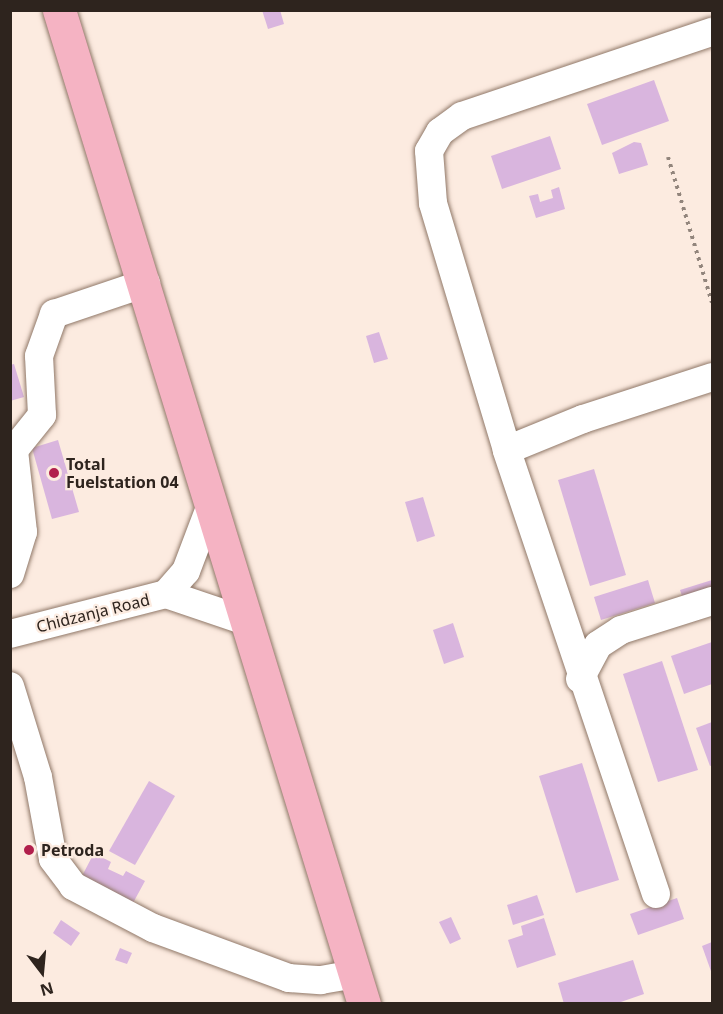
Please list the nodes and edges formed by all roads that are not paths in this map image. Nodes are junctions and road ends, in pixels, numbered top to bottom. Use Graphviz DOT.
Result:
graph roads {
  1 [pos="59,10"];
  2 [pos="712,32"];
  3 [pos="146,283"];
  4 [pos="712,377"];
  5 [pos="507,450"];
  6 [pos="210,505"];
  7 [pos="10,574"];
  8 [pos="166,594"];
  9 [pos="712,601"];
  10 [pos="243,620"];
  11 [pos="10,633"];
  12 [pos="580,679"];
  13 [pos="10,686"];
  14 [pos="656,894"];
  15 [pos="359,989"];
  1 -- 3 [label="highway"];
  2 -- 5 [label="street"];
  3 -- 6 [label="highway"];
  3 -- 7 [label="street"];
  4 -- 5 [label="street"];
  5 -- 12 [label="street"];
  6 -- 8 [label="street"];
  6 -- 10 [label="highway"];
  8 -- 10 [label="street, Chidzanja Road"];
  8 -- 11 [label="street, Chidzanja Road"];
  9 -- 12 [label="street"];
  10 -- 15 [label="highway"];
  12 -- 14 [label="street"];
  13 -- 15 [label="street"];
}
